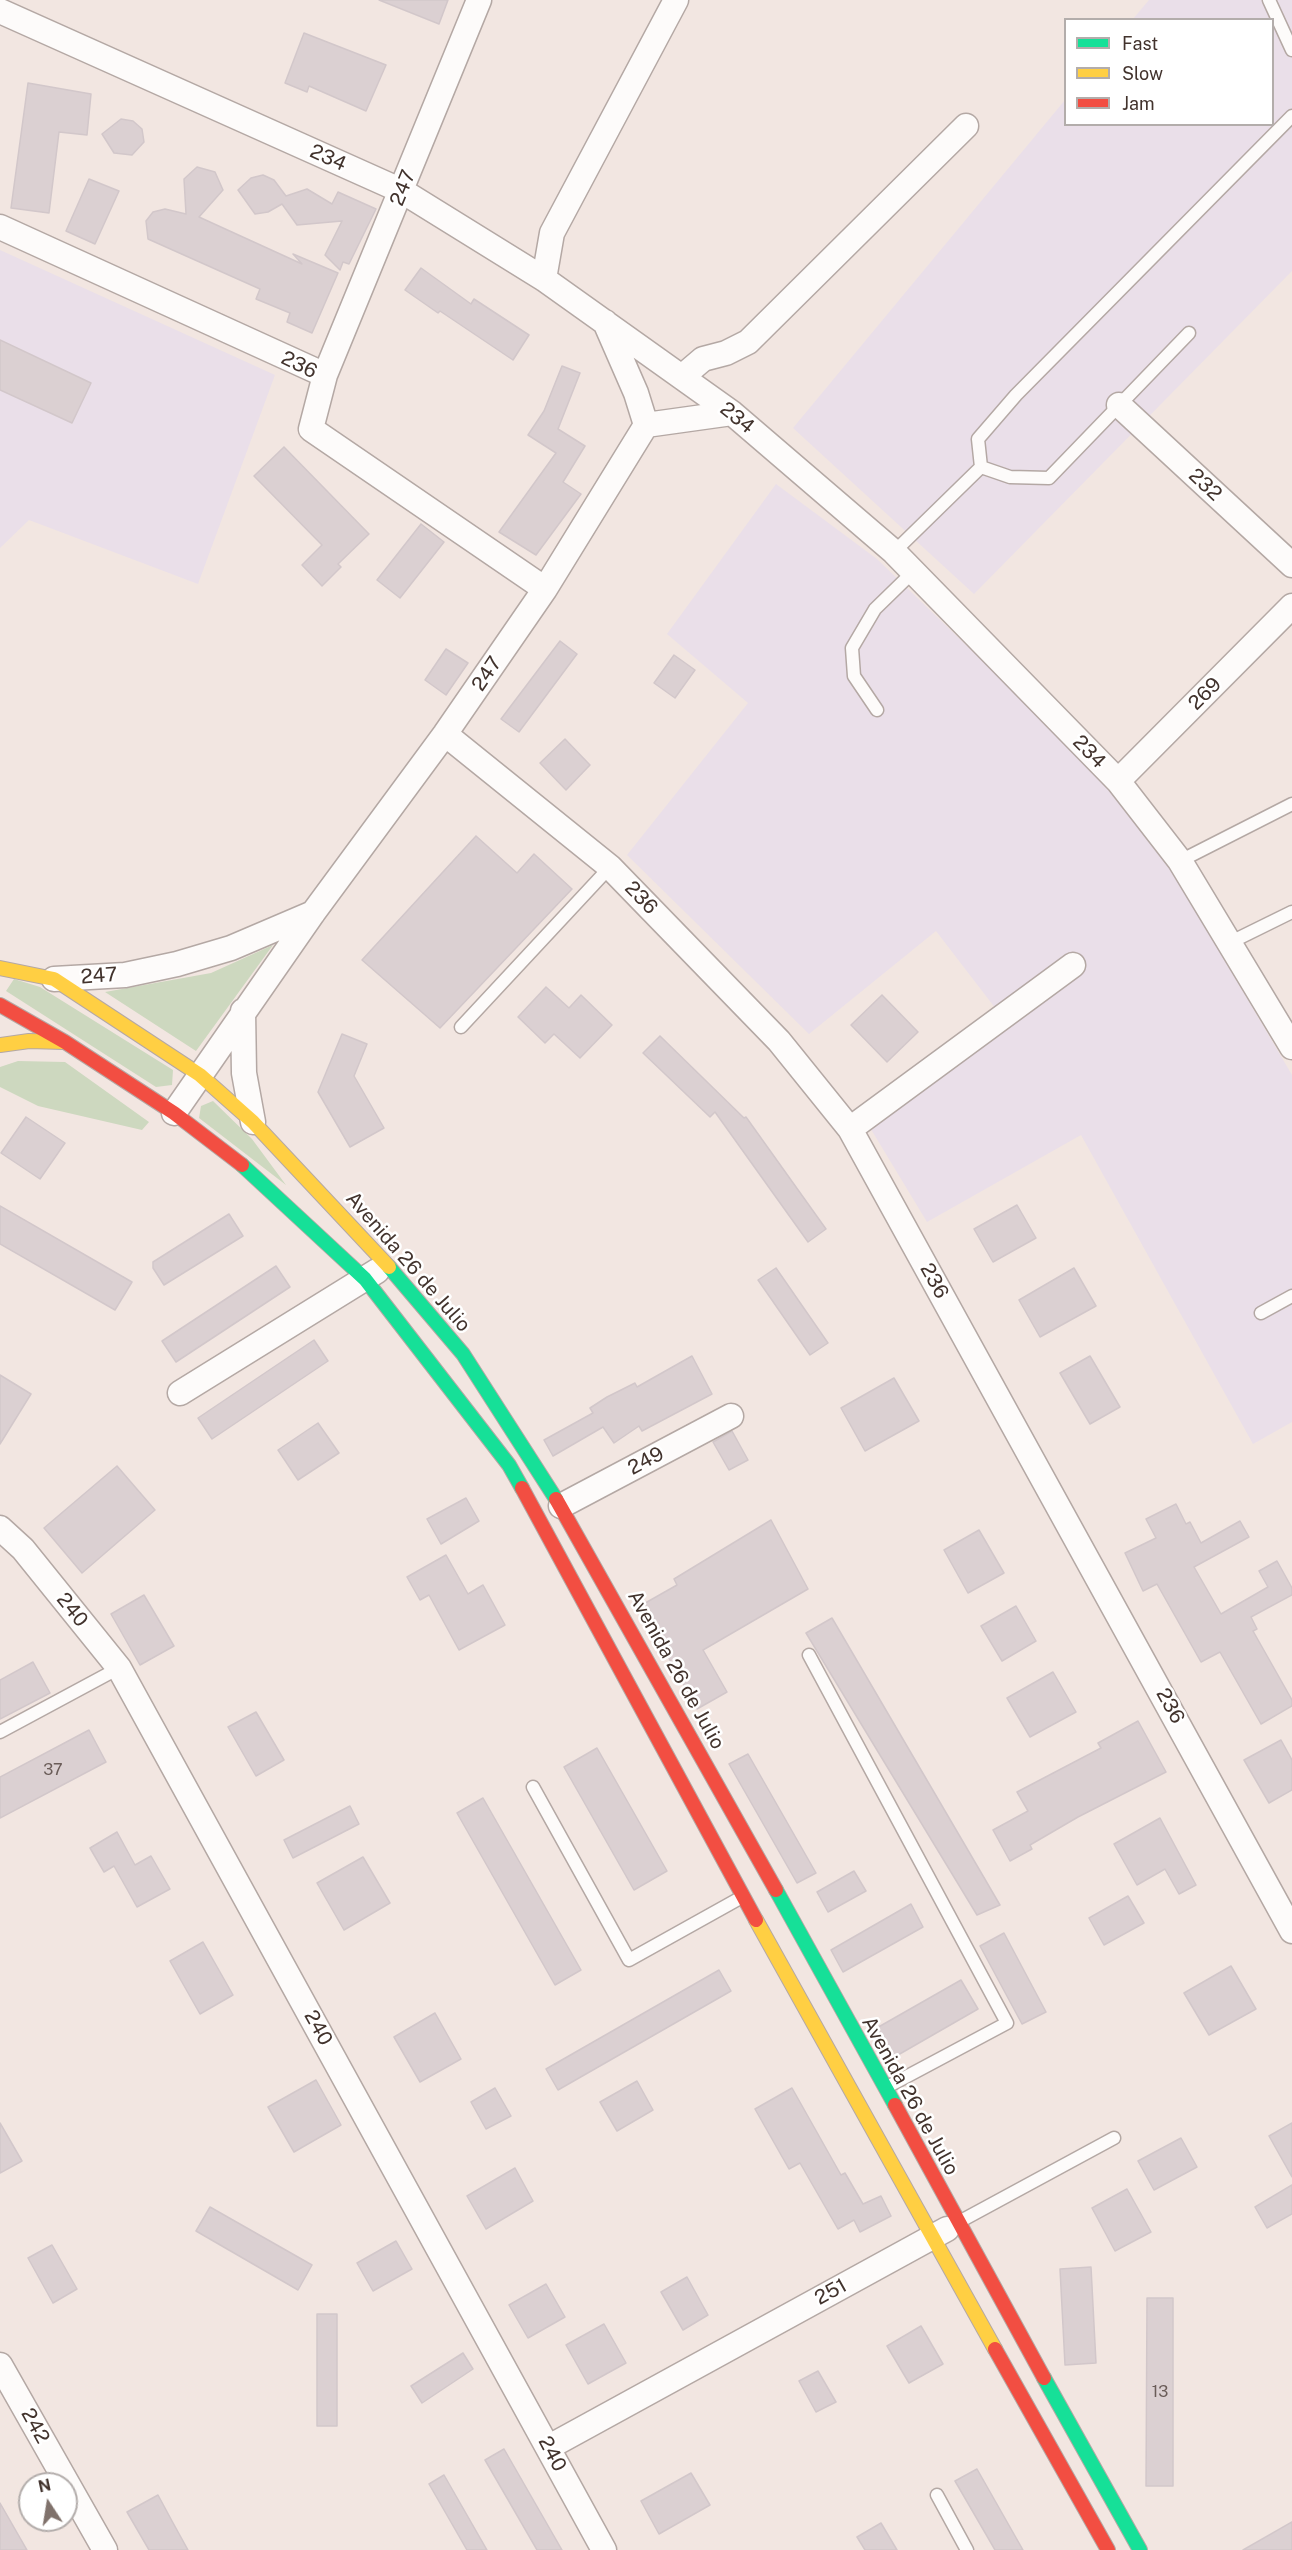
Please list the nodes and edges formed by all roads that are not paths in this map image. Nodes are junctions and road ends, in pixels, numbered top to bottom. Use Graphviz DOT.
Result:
graph roads {
  1 [pos="479,0"];
  2 [pos="676,0"];
  3 [pos="1269,0"];
  4 [pos="4,13"];
  5 [pos="1292,50"];
  6 [pos="1292,116"];
  7 [pos="966,126"];
  8 [pos="402,191"];
  9 [pos="0,227"];
  10 [pos="544,279"];
  11 [pos="605,322"];
  12 [pos="1189,333"];
  13 [pos="325,375"];
  14 [pos="683,376"];
  15 [pos="1119,405"];
  16 [pos="732,412"];
  17 [pos="646,425"];
  18 [pos="981,467"];
  19 [pos="894,552"];
  20 [pos="1292,565"];
  21 [pos="913,572"];
  22 [pos="545,589"];
  23 [pos="1292,606"];
  24 [pos="877,710"];
  25 [pos="445,734"];
  26 [pos="1118,781"];
  27 [pos="1292,804"];
  28 [pos="1180,861"];
  29 [pos="610,867"];
  30 [pos="1292,912"];
  31 [pos="313,913"];
  32 [pos="1229,943"];
  33 [pos="1072,965"];
  34 [pos="0,968"];
  35 [pos="54,979"];
  36 [pos="0,1005"];
  37 [pos="243,1011"];
  38 [pos="461,1027"];
  39 [pos="65,1042"];
  40 [pos="0,1046"];
  41 [pos="1292,1047"];
  42 [pos="200,1075"];
  43 [pos="174,1113"];
  44 [pos="253,1122"];
  45 [pos="850,1129"];
  46 [pos="386,1264"];
  47 [pos="365,1279"];
  48 [pos="1292,1296"];
  49 [pos="1261,1313"];
  50 [pos="180,1393"];
  51 [pos="730,1416"];
  52 [pos="561,1506"];
  53 [pos="0,1528"];
  54 [pos="809,1655"];
  55 [pos="119,1668"];
  56 [pos="0,1732"];
  57 [pos="532,1787"];
  58 [pos="743,1897"];
  59 [pos="1292,1931"];
  60 [pos="886,2088"];
  61 [pos="1114,2138"];
  62 [pos="957,2223"];
  63 [pos="933,2236"];
  64 [pos="0,2365"];
  65 [pos="549,2447"];
  66 [pos="937,2495"];
  67 [pos="105,2550"];
  68 [pos="604,2550"];
  69 [pos="967,2550"];
  70 [pos="1108,2550"];
  71 [pos="1140,2550"];
  1 -- 8 [label="street, 247"];
  2 -- 10 [label="street"];
  3 -- 5 [label="lane"];
  4 -- 8 [label="street, 234"];
  6 -- 18 [label="lane"];
  7 -- 14 [label="street"];
  8 -- 10 [label="street, 234"];
  8 -- 13 [label="street, 247"];
  9 -- 13 [label="street, 236"];
  10 -- 11 [label="street, 234"];
  11 -- 14 [label="street, 234"];
  11 -- 17 [label="street"];
  12 -- 15 [label="lane"];
  13 -- 22 [label="street, 236"];
  14 -- 16 [label="street, 234"];
  15 -- 18 [label="lane"];
  15 -- 20 [label="street, 232"];
  16 -- 17 [label="street"];
  16 -- 19 [label="street, 234"];
  17 -- 22 [label="street, 247"];
  18 -- 19 [label="lane"];
  19 -- 21 [label="street, 234"];
  21 -- 24 [label="lane"];
  21 -- 26 [label="street, 234"];
  22 -- 25 [label="street, 247"];
  23 -- 26 [label="street, 269"];
  25 -- 29 [label="street, 236"];
  25 -- 31 [label="street, 247"];
  26 -- 28 [label="street, 234"];
  27 -- 28 [label="lane"];
  28 -- 32 [label="street, 234"];
  29 -- 38 [label="lane"];
  29 -- 45 [label="street, 236"];
  30 -- 32 [label="lane"];
  31 -- 35 [label="street, 247"];
  31 -- 37 [label="street, 247"];
  32 -- 41 [label="street, 234"];
  33 -- 45 [label="street"];
  34 -- 35 [label="street, Avenida 26 de Julio"];
  35 -- 42 [label="street, Avenida 26 de Julio"];
  36 -- 39 [label="street"];
  37 -- 42 [label="street, 247"];
  37 -- 44 [label="street"];
  39 -- 40 [label="street"];
  39 -- 43 [label="street"];
  42 -- 43 [label="street, 247"];
  42 -- 44 [label="street, Avenida 26 de Julio"];
  43 -- 47 [label="street"];
  44 -- 46 [label="street, Avenida 26 de Julio"];
  45 -- 59 [label="street, 236"];
  46 -- 47 [label="street"];
  46 -- 52 [label="street, Avenida 26 de Julio"];
  47 -- 50 [label="street"];
  47 -- 58 [label="street"];
  48 -- 49 [label="lane"];
  51 -- 52 [label="street, 249"];
  52 -- 60 [label="street, Avenida 26 de Julio"];
  53 -- 55 [label="street, 240"];
  54 -- 60 [label="lane"];
  55 -- 56 [label="lane"];
  55 -- 65 [label="street, 240"];
  57 -- 58 [label="lane"];
  58 -- 63 [label="street"];
  60 -- 62 [label="street, Avenida 26 de Julio"];
  61 -- 62 [label="lane, 251"];
  62 -- 63 [label="street, 251"];
  62 -- 71 [label="street, Avenida 26 de Julio"];
  63 -- 65 [label="street, 251"];
  63 -- 70 [label="street"];
  64 -- 67 [label="street, 242"];
  65 -- 68 [label="street, 240"];
  66 -- 69 [label="lane"];
}
